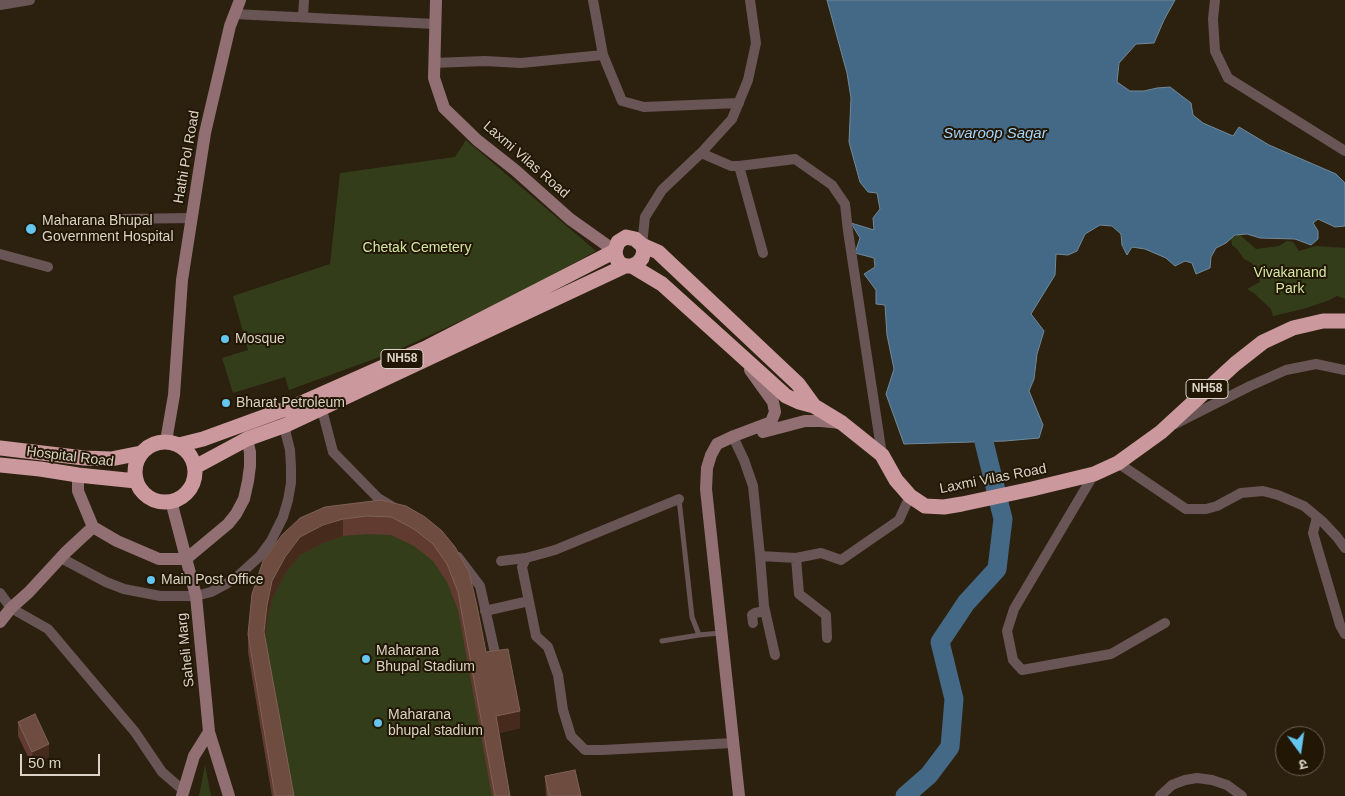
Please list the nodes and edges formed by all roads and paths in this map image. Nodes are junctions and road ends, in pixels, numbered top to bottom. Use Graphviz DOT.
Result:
graph roads {
  1 [pos="30,0"];
  2 [pos="240,0"];
  3 [pos="304,0"];
  4 [pos="436,0"];
  5 [pos="593,0"];
  6 [pos="750,0"];
  7 [pos="1216,0"];
  8 [pos="0,5"];
  9 [pos="234,14"];
  10 [pos="303,18"];
  11 [pos="435,24"];
  12 [pos="603,55"];
  13 [pos="434,63"];
  14 [pos="738,103"];
  15 [pos="1345,151"];
  16 [pos="701,152"];
  17 [pos="739,166"];
  18 [pos="192,218"];
  19 [pos="117,219"];
  20 [pos="642,245"];
  21 [pos="615,251"];
  22 [pos="763,253"];
  23 [pos="0,254"];
  24 [pos="628,266"];
  25 [pos="48,267"];
  26 [pos="1345,321"];
  27 [pos="737,352"];
  28 [pos="1345,370"];
  29 [pos="320,402"];
  30 [pos="814,406"];
  31 [pos="842,423"];
  32 [pos="286,425"];
  33 [pos="1161,432"];
  34 [pos="247,439"];
  35 [pos="735,441"];
  36 [pos="173,443"];
  37 [pos="0,448"];
  38 [pos="141,453"];
  39 [pos="711,455"];
  40 [pos="882,455"];
  41 [pos="1118,463"];
  42 [pos="0,465"];
  43 [pos="195,467"];
  44 [pos="1094,474"];
  45 [pos="78,476"];
  46 [pos="136,481"];
  47 [pos="910,496"];
  48 [pos="679,499"];
  49 [pos="171,501"];
  50 [pos="402,512"];
  51 [pos="1316,517"];
  52 [pos="94,527"];
  53 [pos="1345,548"];
  54 [pos="452,549"];
  55 [pos="760,556"];
  56 [pos="61,558"];
  57 [pos="526,558"];
  58 [pos="796,558"];
  59 [pos="186,559"];
  60 [pos="501,560"];
  61 [pos="0,593"];
  62 [pos="196,596"];
  63 [pos="529,602"];
  64 [pos="11,608"];
  65 [pos="485,611"];
  66 [pos="765,611"];
  67 [pos="0,622"];
  68 [pos="753,623"];
  69 [pos="1165,623"];
  70 [pos="721,633"];
  71 [pos="1345,634"];
  72 [pos="699,635"];
  73 [pos="827,638"];
  74 [pos="662,641"];
  75 [pos="495,653"];
  76 [pos="775,655"];
  77 [pos="209,732"];
  78 [pos="733,743"];
  79 [pos="183,793"];
  80 [pos="229,796"];
  81 [pos="739,796"];
  82 [pos="1160,796"];
  83 [pos="1242,796"];
  1 -- 8 [label="street"];
  2 -- 9 [label="street, Hathi Pol Road"];
  3 -- 10 [label="street"];
  4 -- 11 [label="street, Laxmi Vilas Road"];
  5 -- 12 [label="street"];
  6 -- 14 [label="street"];
  7 -- 15 [label="street"];
  9 -- 10 [label="street"];
  9 -- 18 [label="street, Hathi Pol Road"];
  10 -- 11 [label="street"];
  11 -- 13 [label="street, Laxmi Vilas Road"];
  12 -- 13 [label="street"];
  12 -- 14 [label="street"];
  13 -- 21 [label="street, Laxmi Vilas Road"];
  14 -- 16 [label="street"];
  16 -- 17 [label="street"];
  16 -- 20 [label="street"];
  17 -- 22 [label="street"];
  17 -- 40 [label="street"];
  18 -- 19 [label="street"];
  18 -- 36 [label="street, Hathi Pol Road"];
  20 -- 21 [label="highway, Laxmi Vilas Road / NH58"];
  20 -- 24 [label="highway"];
  20 -- 30 [label="highway, Laxmi Vilas Road / NH58"];
  21 -- 24 [label="highway, Laxmi Vilas Road / NH58"];
  21 -- 29 [label="highway, NH58"];
  23 -- 25 [label="street"];
  24 -- 27 [label="highway, NH58"];
  24 -- 29 [label="highway, NH58"];
  26 -- 33 [label="highway, Laxmi Vilas Road / NH58"];
  27 -- 30 [label="highway, NH58"];
  27 -- 39 [label="street"];
  28 -- 33 [label="street"];
  29 -- 32 [label="highway, NH58"];
  29 -- 36 [label="highway, NH58"];
  29 -- 50 [label="street"];
  30 -- 31 [label="highway, Laxmi Vilas Road / NH58"];
  31 -- 35 [label="street"];
  31 -- 40 [label="highway, Laxmi Vilas Road / NH58"];
  32 -- 34 [label="highway, NH58"];
  32 -- 62 [label="street"];
  33 -- 41 [label="highway, Laxmi Vilas Road / NH58"];
  34 -- 43 [label="highway, NH58"];
  34 -- 59 [label="street"];
  35 -- 39 [label="street"];
  35 -- 55 [label="street"];
  36 -- 38 [label="highway, NH58"];
  36 -- 43 [label="highway"];
  37 -- 38 [label="highway, NH58"];
  38 -- 46 [label="highway"];
  39 -- 70 [label="street"];
  40 -- 47 [label="highway, Laxmi Vilas Road / NH58"];
  41 -- 44 [label="highway, Laxmi Vilas Road / NH58"];
  41 -- 51 [label="street"];
  42 -- 45 [label="highway, Hospital Road"];
  43 -- 49 [label="highway"];
  44 -- 47 [label="highway, Laxmi Vilas Road / NH58"];
  44 -- 69 [label="street"];
  45 -- 46 [label="highway, Hospital Road"];
  45 -- 52 [label="street"];
  46 -- 49 [label="highway"];
  47 -- 58 [label="street"];
  48 -- 57 [label="street"];
  48 -- 72 [label="lane"];
  49 -- 59 [label="street, Saheli Marg"];
  51 -- 53 [label="street"];
  51 -- 71 [label="street"];
  52 -- 56 [label="street"];
  52 -- 59 [label="street"];
  54 -- 65 [label="street"];
  55 -- 58 [label="street"];
  55 -- 66 [label="street"];
  56 -- 62 [label="street"];
  56 -- 64 [label="street"];
  57 -- 60 [label="street"];
  57 -- 63 [label="street"];
  58 -- 73 [label="street"];
  59 -- 62 [label="street, Saheli Marg"];
  61 -- 64 [label="street"];
  62 -- 77 [label="street, Saheli Marg"];
  63 -- 65 [label="street"];
  63 -- 78 [label="street"];
  64 -- 67 [label="street"];
  64 -- 79 [label="street"];
  65 -- 75 [label="street"];
  66 -- 68 [label="street"];
  66 -- 76 [label="street"];
  70 -- 72 [label="lane"];
  70 -- 78 [label="street"];
  72 -- 74 [label="lane"];
  77 -- 79 [label="street"];
  77 -- 80 [label="street, Saheli Marg"];
  78 -- 81 [label="street"];
  82 -- 83 [label="street"];
}
